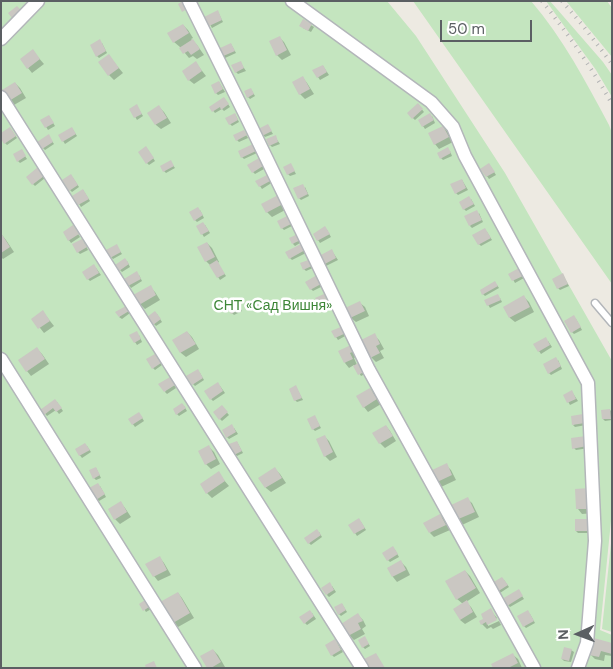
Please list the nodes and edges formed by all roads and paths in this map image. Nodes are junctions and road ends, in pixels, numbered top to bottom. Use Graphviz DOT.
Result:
graph roads {
  1 [pos="38,1"];
  2 [pos="189,1"];
  3 [pos="292,1"];
  4 [pos="1,39"];
  5 [pos="1,97"];
  6 [pos="594,303"];
  7 [pos="612,323"];
  8 [pos="1,360"];
  9 [pos="194,668"];
  10 [pos="362,668"];
  11 [pos="534,668"];
  12 [pos="578,668"];
  1 -- 4 [label="street"];
  2 -- 11 [label="street"];
  3 -- 12 [label="street"];
  5 -- 10 [label="street"];
  6 -- 7 [label="lane"];
  8 -- 9 [label="street"];
}
